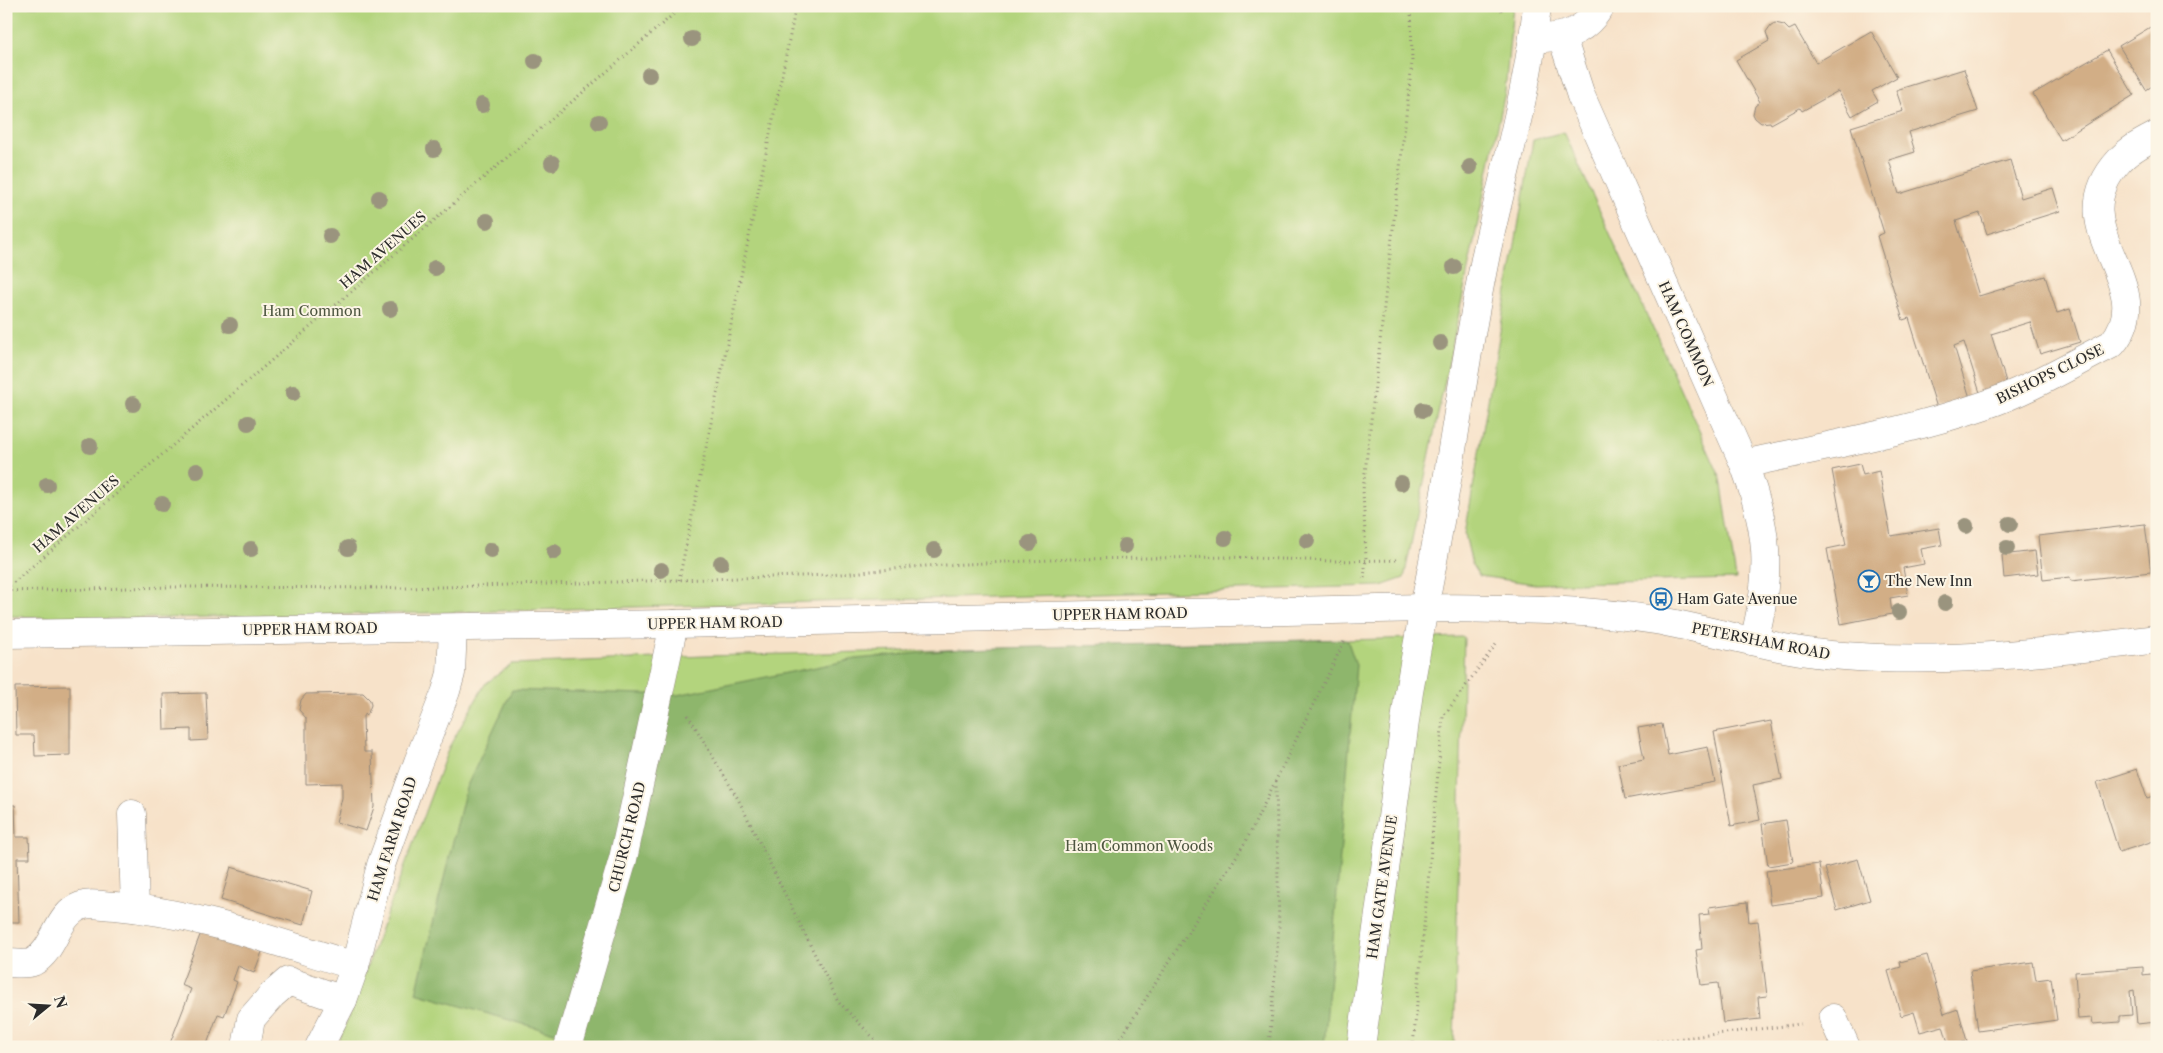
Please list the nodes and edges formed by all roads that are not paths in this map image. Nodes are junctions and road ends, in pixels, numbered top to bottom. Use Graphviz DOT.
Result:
graph roads {
  1 [pos="1537,6"];
  2 [pos="1601,6"];
  3 [pos="1562,36"];
  4 [pos="1534,38"];
  5 [pos="2157,135"];
  6 [pos="1744,464"];
  7 [pos="1424,608"];
  8 [pos="674,624"];
  9 [pos="453,628"];
  10 [pos="6,634"];
  11 [pos="2157,639"];
  12 [pos="1754,641"];
  13 [pos="132,814"];
  14 [pos="135,908"];
  15 [pos="6,963"];
  16 [pos="355,966"];
  17 [pos="343,1000"];
  18 [pos="1833,1018"];
  19 [pos="246,1047"];
  20 [pos="320,1047"];
  21 [pos="568,1047"];
  22 [pos="1360,1047"];
  23 [pos="1846,1047"];
  1 -- 4 [label="street"];
  2 -- 3 [label="street"];
  3 -- 4 [label="street"];
  3 -- 6 [label="street, HAM COMMON"];
  4 -- 7 [label="street"];
  5 -- 6 [label="street, BISHOPS CLOSE"];
  6 -- 12 [label="street, HAM COMMON"];
  7 -- 8 [label="street, UPPER HAM ROAD"];
  7 -- 12 [label="street, PETERSHAM ROAD"];
  7 -- 22 [label="street, HAM GATE AVENUE"];
  8 -- 9 [label="street, UPPER HAM ROAD"];
  8 -- 21 [label="street, CHURCH ROAD"];
  9 -- 10 [label="street, UPPER HAM ROAD"];
  9 -- 16 [label="street, HAM FARM ROAD"];
  11 -- 12 [label="street, PETERSHAM ROAD"];
  13 -- 14 [label="street"];
  14 -- 15 [label="street"];
  14 -- 16 [label="street"];
  16 -- 17 [label="street, HAM FARM ROAD"];
  17 -- 19 [label="street"];
  17 -- 20 [label="street, HAM FARM ROAD"];
  18 -- 23 [label="street"];
}
